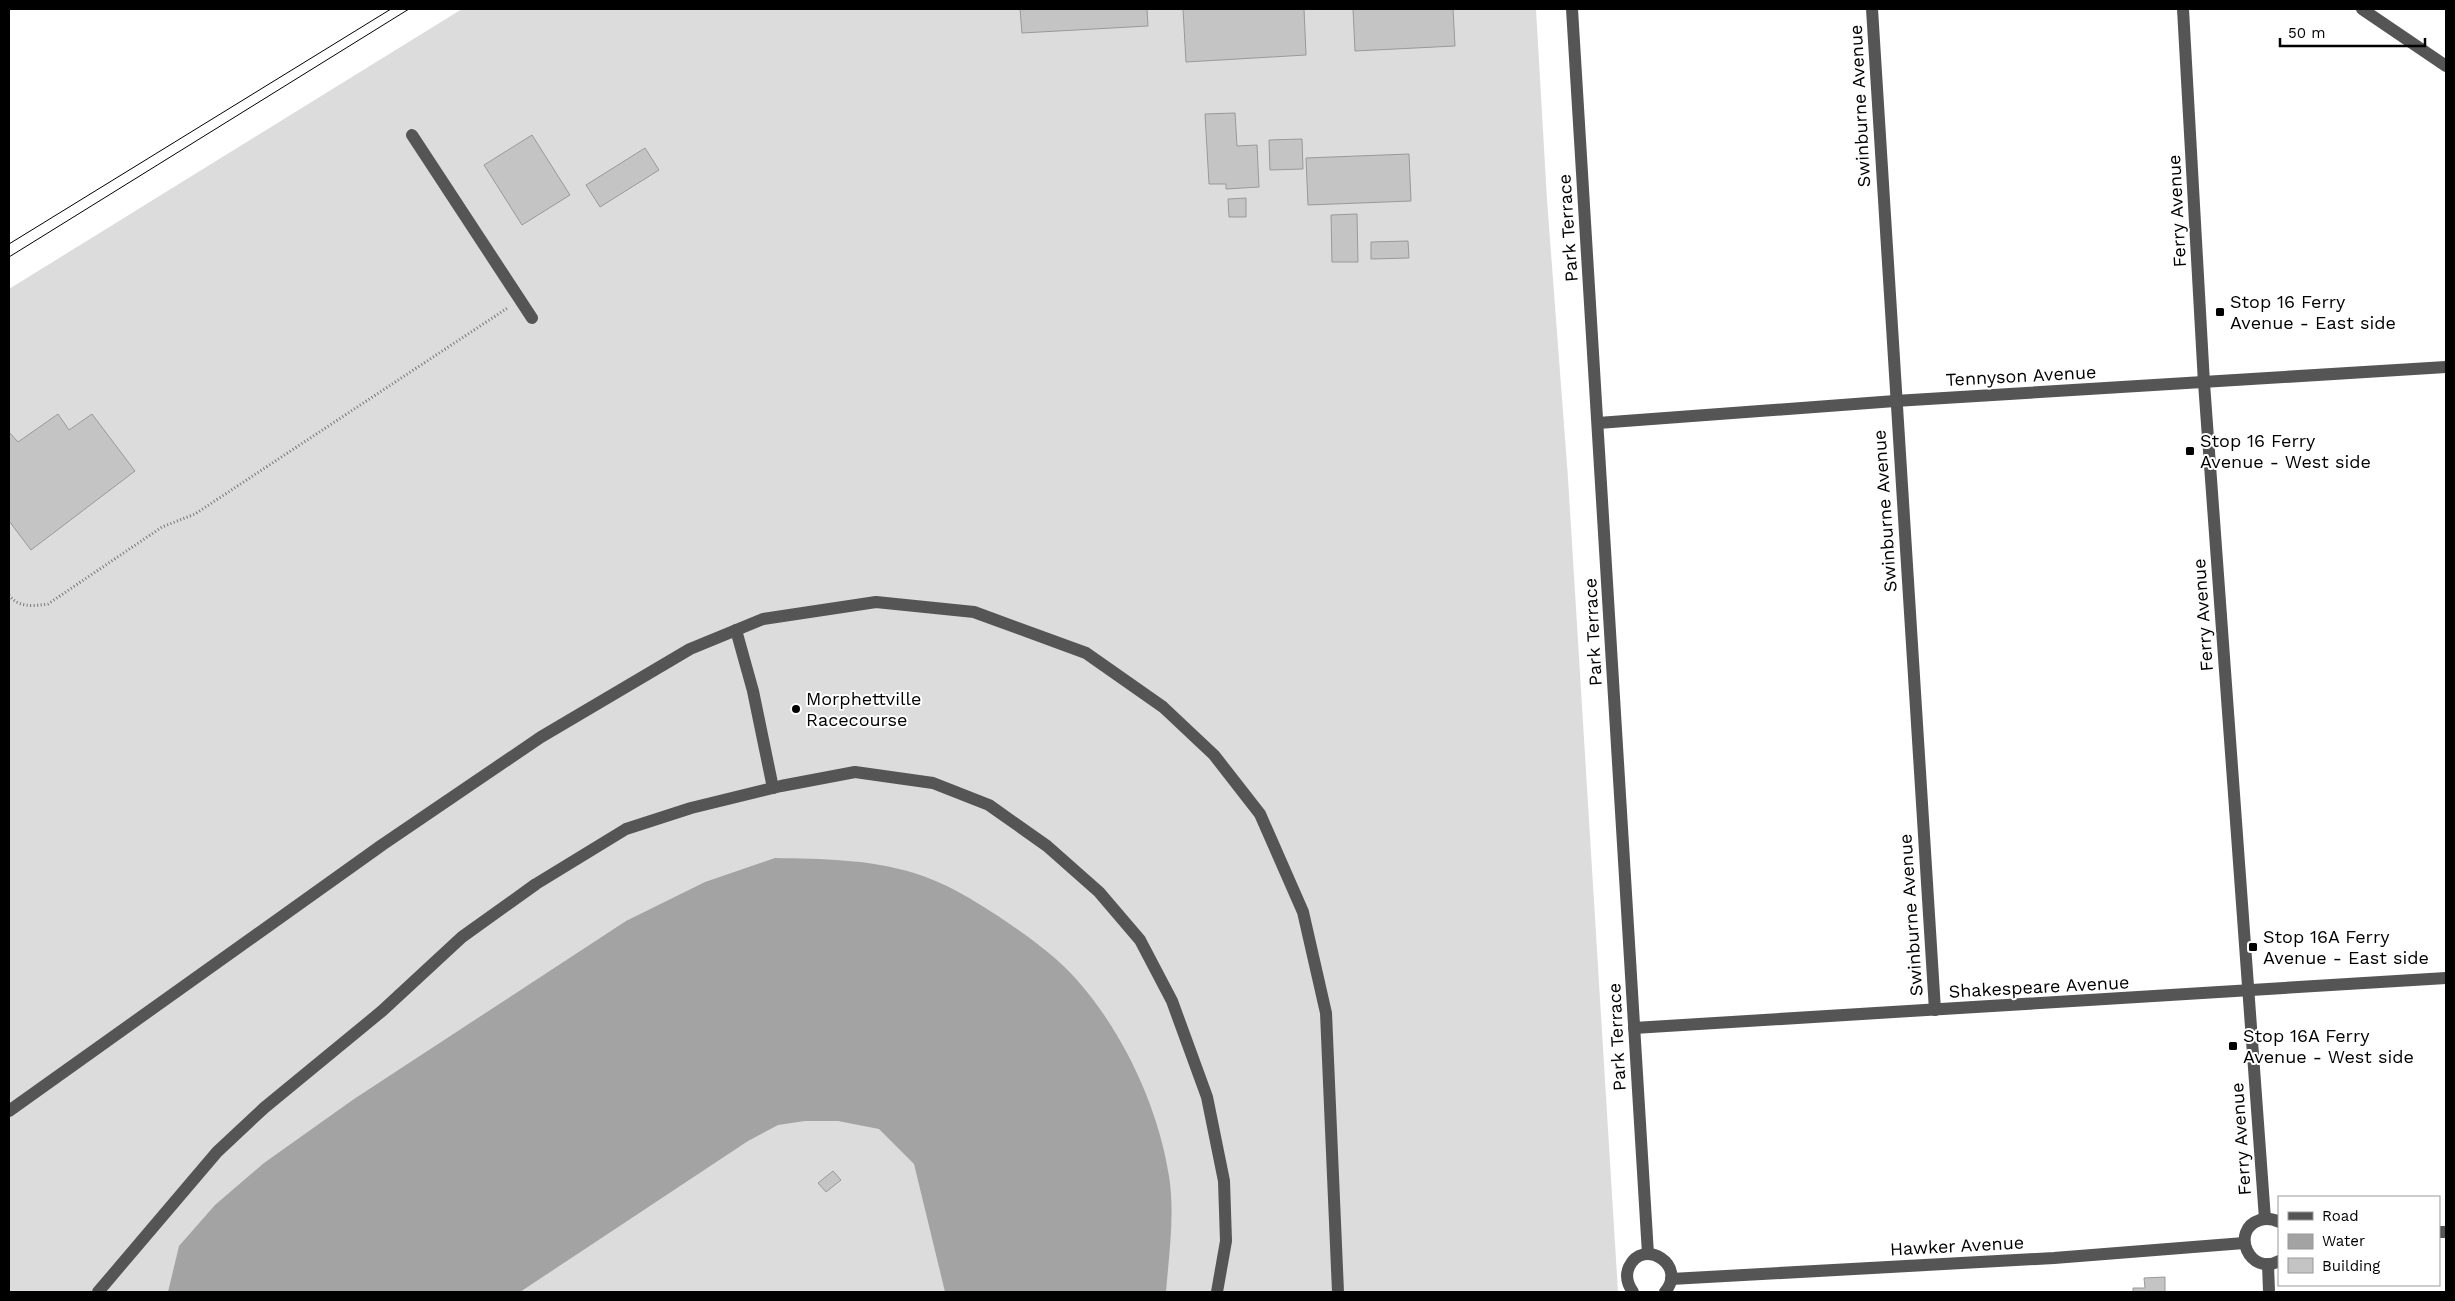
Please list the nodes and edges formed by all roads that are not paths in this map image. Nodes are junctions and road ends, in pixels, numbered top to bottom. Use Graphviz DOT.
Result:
graph roads {
  1 [pos="1572,9"];
  2 [pos="1872,9"];
  3 [pos="2183,9"];
  4 [pos="2362,9"];
  5 [pos="2446,66"];
  6 [pos="412,135"];
  7 [pos="532,318"];
  8 [pos="2446,367"];
  9 [pos="2204,383"];
  10 [pos="1895,401"];
  11 [pos="1598,423"];
  12 [pos="736,630"];
  13 [pos="773,788"];
  14 [pos="2446,978"];
  15 [pos="2248,992"];
  16 [pos="1935,1010"];
  17 [pos="1634,1028"];
  18 [pos="9,1111"];
  19 [pos="2265,1219"];
  20 [pos="2278,1222"];
  21 [pos="2244,1243"];
  22 [pos="1648,1254"];
  23 [pos="2273,1263"];
  24 [pos="1671,1279"];
  25 [pos="98,1292"];
  26 [pos="1218,1292"];
  27 [pos="1338,1292"];
  28 [pos="1633,1292"];
  29 [pos="1665,1292"];
  30 [pos="2270,1292"];
  1 -- 11 [label="street, Park Terrace"];
  2 -- 10 [label="street, Swinburne Avenue"];
  3 -- 9 [label="street, Ferry Avenue"];
  4 -- 5 [label="street"];
  6 -- 7 [label="street"];
  8 -- 9 [label="street, Tennyson Avenue"];
  9 -- 10 [label="street, Tennyson Avenue"];
  9 -- 15 [label="street, Ferry Avenue"];
  10 -- 11 [label="street, Tennyson Avenue"];
  10 -- 16 [label="street, Swinburne Avenue"];
  11 -- 17 [label="street, Park Terrace"];
  12 -- 13 [label="street"];
  12 -- 18 [label="street"];
  12 -- 27 [label="street"];
  13 -- 25 [label="street"];
  13 -- 26 [label="street"];
  14 -- 15 [label="street, Shakespeare Avenue"];
  15 -- 16 [label="street, Shakespeare Avenue"];
  15 -- 19 [label="street, Ferry Avenue"];
  16 -- 17 [label="street, Shakespeare Avenue"];
  17 -- 22 [label="street, Park Terrace"];
  19 -- 20 [label="street"];
  19 -- 21 [label="street"];
  21 -- 23 [label="street"];
  21 -- 24 [label="street, Hawker Avenue"];
  22 -- 24 [label="street"];
  22 -- 28 [label="street"];
  23 -- 30 [label="street"];
  24 -- 29 [label="street"];
}
